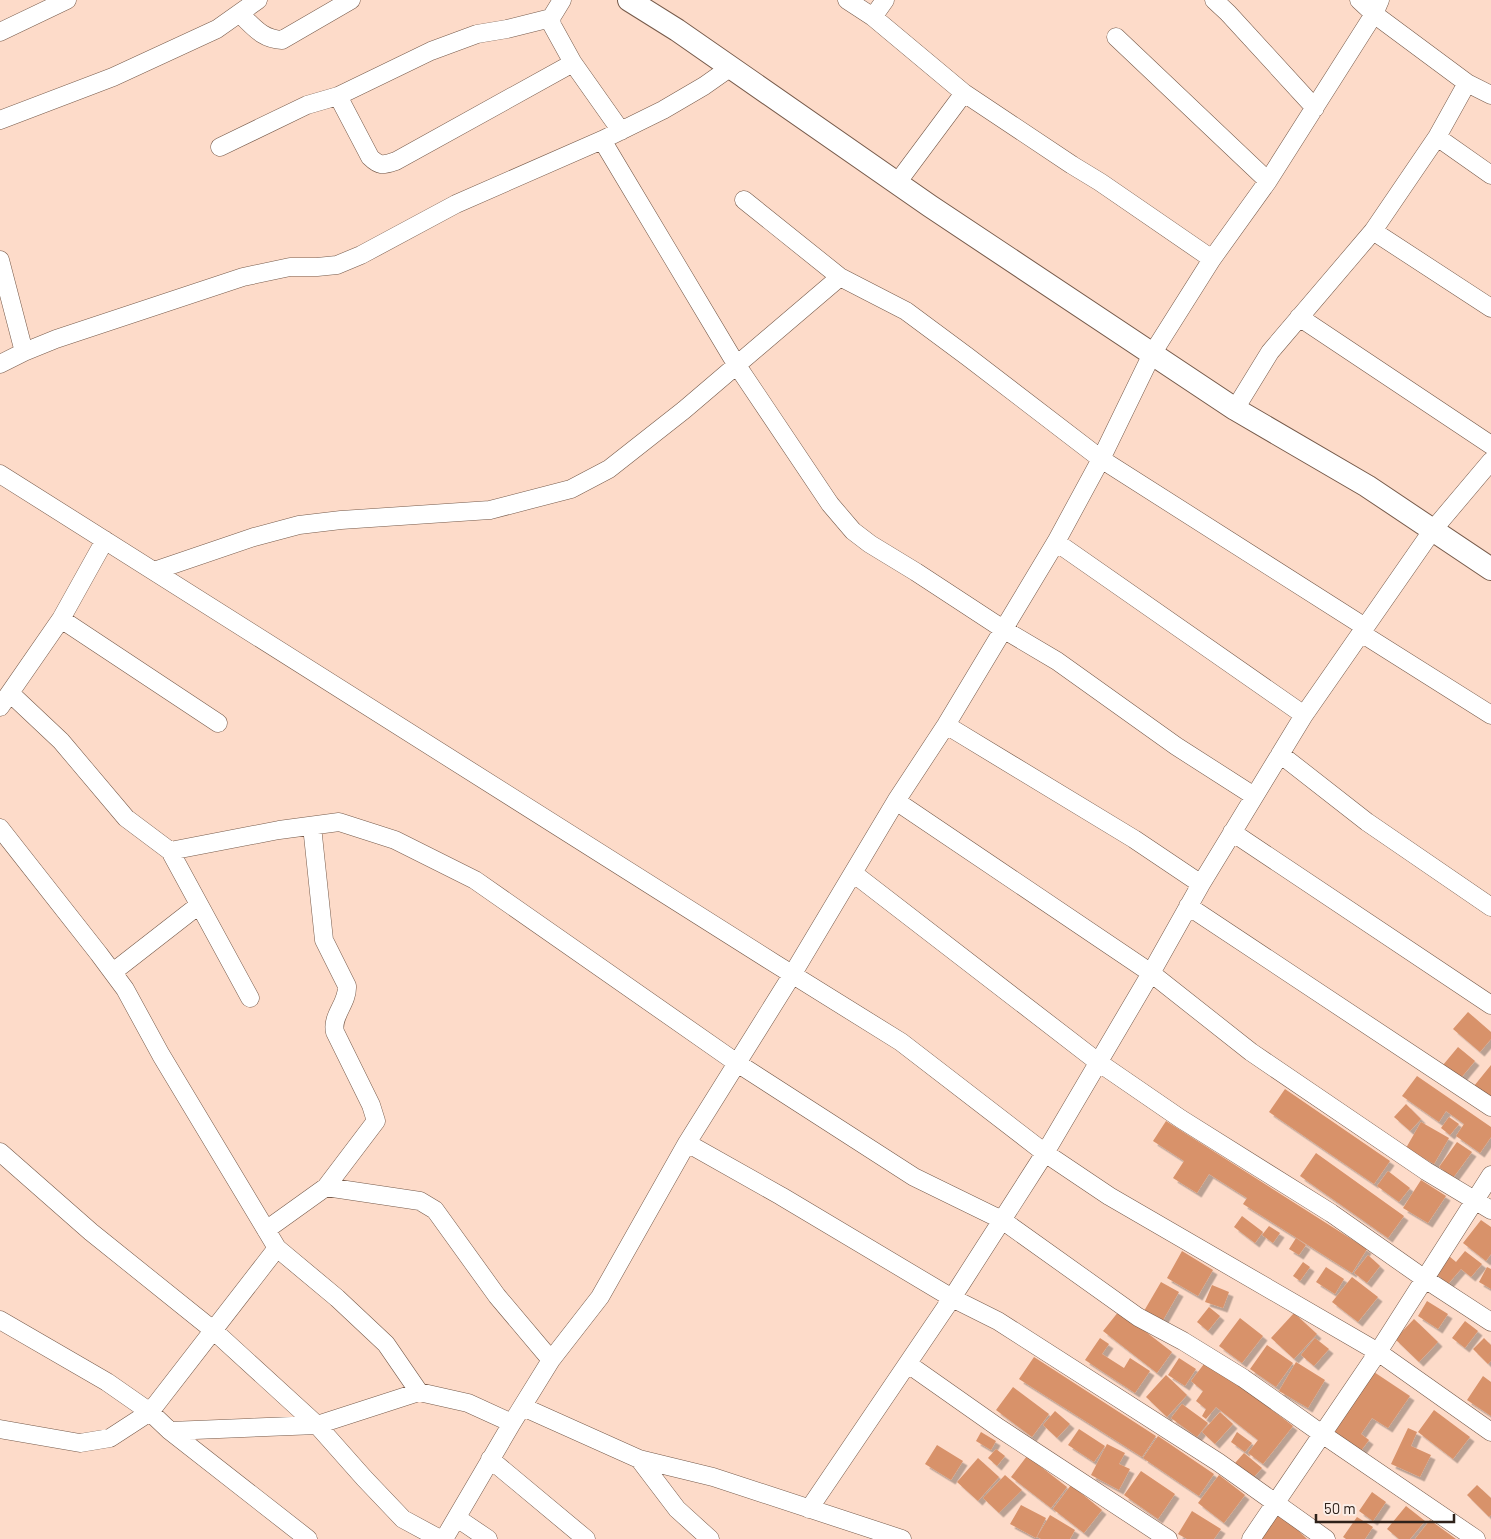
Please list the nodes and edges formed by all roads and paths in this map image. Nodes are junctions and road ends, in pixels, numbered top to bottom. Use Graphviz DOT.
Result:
graph roads {
  1 [pos="67,0"];
  2 [pos="258,0"];
  3 [pos="352,0"];
  4 [pos="562,0"];
  5 [pos="629,0"];
  6 [pos="847,0"];
  7 [pos="885,0"];
  8 [pos="1214,0"];
  9 [pos="1359,0"];
  10 [pos="1377,7"];
  11 [pos="240,14"];
  12 [pos="873,17"];
  13 [pos="551,18"];
  14 [pos="0,32"];
  15 [pos="1116,37"];
  16 [pos="573,63"];
  17 [pos="731,66"];
  18 [pos="1467,83"];
  19 [pos="964,93"];
  20 [pos="1491,95"];
  21 [pos="338,96"];
  22 [pos="1315,108"];
  23 [pos="0,120"];
  24 [pos="621,131"];
  25 [pos="1437,137"];
  26 [pos="602,140"];
  27 [pos="220,147"];
  28 [pos="1491,175"];
  29 [pos="1268,181"];
  30 [pos="897,183"];
  31 [pos="744,200"];
  32 [pos="1373,231"];
  33 [pos="1212,259"];
  34 [pos="0,260"];
  35 [pos="840,277"];
  36 [pos="1491,308"];
  37 [pos="1299,317"];
  38 [pos="24,352"];
  39 [pos="1152,354"];
  40 [pos="0,364"];
  41 [pos="736,364"];
  42 [pos="1235,409"];
  43 [pos="1491,445"];
  44 [pos="1101,459"];
  45 [pos="1491,462"];
  46 [pos="0,474"];
  47 [pos="1432,531"];
  48 [pos="105,540"];
  49 [pos="1056,542"];
  50 [pos="1491,569"];
  51 [pos="154,571"];
  52 [pos="61,619"];
  53 [pos="1004,629"];
  54 [pos="1363,630"];
  55 [pos="5,700"];
  56 [pos="1304,715"];
  57 [pos="1491,715"];
  58 [pos="218,723"];
  59 [pos="946,725"];
  60 [pos="1280,754"];
  61 [pos="1254,796"];
  62 [pos="896,802"];
  63 [pos="312,826"];
  64 [pos="0,828"];
  65 [pos="1232,832"];
  66 [pos="170,851"];
  67 [pos="853,873"];
  68 [pos="1200,884"];
  69 [pos="199,905"];
  70 [pos="1188,906"];
  71 [pos="1491,907"];
  72 [pos="113,972"];
  73 [pos="1151,973"];
  74 [pos="792,975"];
  75 [pos="250,998"];
  76 [pos="1491,1005"];
  77 [pos="1098,1062"];
  78 [pos="737,1063"];
  79 [pos="1491,1107"];
  80 [pos="687,1143"];
  81 [pos="0,1152"];
  82 [pos="1045,1153"];
  83 [pos="1491,1175"];
  84 [pos="326,1187"];
  85 [pos="1474,1199"];
  86 [pos="1491,1210"];
  87 [pos="1002,1220"];
  88 [pos="266,1230"];
  89 [pos="276,1248"];
  90 [pos="1426,1280"];
  91 [pos="952,1298"];
  92 [pos="0,1320"];
  93 [pos="1491,1322"];
  94 [pos="213,1330"];
  95 [pos="1378,1352"];
  96 [pos="551,1360"];
  97 [pos="908,1364"];
  98 [pos="419,1392"];
  99 [pos="523,1407"];
  100 [pos="150,1412"];
  101 [pos="512,1423"];
  102 [pos="317,1425"];
  103 [pos="0,1429"];
  104 [pos="170,1431"];
  105 [pos="1491,1432"];
  106 [pos="1322,1434"];
  107 [pos="490,1459"];
  108 [pos="639,1459"];
  109 [pos="1275,1503"];
  110 [pos="809,1510"];
  111 [pos="457,1518"];
  112 [pos="308,1539"];
  113 [pos="440,1539"];
  114 [pos="444,1539"];
  115 [pos="488,1539"];
  116 [pos="586,1539"];
  117 [pos="710,1539"];
  118 [pos="902,1539"];
  119 [pos="1168,1539"];
  120 [pos="1251,1539"];
  121 [pos="1326,1539"];
  122 [pos="1476,1539"];
  1 -- 14 [label="street"];
  2 -- 11 [label="street"];
  3 -- 11 [label="street"];
  4 -- 13 [label="street"];
  5 -- 17 [label="street"];
  6 -- 12 [label="street"];
  7 -- 12 [label="street"];
  8 -- 22 [label="street"];
  9 -- 10 [label="street"];
  10 -- 18 [label="street"];
  10 -- 22 [label="street"];
  11 -- 23 [label="street"];
  12 -- 19 [label="street"];
  13 -- 16 [label="street"];
  13 -- 21 [label="street"];
  15 -- 29 [label="street"];
  16 -- 21 [label="street"];
  16 -- 24 [label="street"];
  17 -- 24 [label="street"];
  17 -- 30 [label="street"];
  18 -- 20 [label="street"];
  18 -- 25 [label="street"];
  19 -- 30 [label="street"];
  19 -- 33 [label="street"];
  21 -- 27 [label="street"];
  22 -- 29 [label="street"];
  24 -- 26 [label="street"];
  25 -- 28 [label="street"];
  25 -- 32 [label="street"];
  26 -- 38 [label="street"];
  26 -- 41 [label="street"];
  29 -- 33 [label="street"];
  30 -- 39 [label="street"];
  31 -- 35 [label="street"];
  32 -- 36 [label="street"];
  32 -- 37 [label="street"];
  33 -- 39 [label="street"];
  34 -- 38 [label="street"];
  35 -- 41 [label="street"];
  35 -- 44 [label="street"];
  37 -- 42 [label="street"];
  37 -- 43 [label="street"];
  38 -- 40 [label="street"];
  39 -- 42 [label="street"];
  39 -- 44 [label="street"];
  41 -- 51 [label="street"];
  41 -- 53 [label="street"];
  42 -- 47 [label="street"];
  44 -- 49 [label="street"];
  44 -- 54 [label="street"];
  45 -- 47 [label="street"];
  46 -- 48 [label="street"];
  47 -- 50 [label="street"];
  47 -- 54 [label="street"];
  48 -- 51 [label="street"];
  48 -- 52 [label="street"];
  49 -- 53 [label="street"];
  49 -- 56 [label="street"];
  51 -- 74 [label="street"];
  52 -- 55 [label="street"];
  52 -- 58 [label="street"];
  53 -- 59 [label="street"];
  53 -- 61 [label="street"];
  54 -- 56 [label="street"];
  54 -- 57 [label="street"];
  55 -- 66 [label="street"];
  56 -- 60 [label="street"];
  59 -- 62 [label="street"];
  59 -- 68 [label="street"];
  60 -- 61 [label="street"];
  60 -- 71 [label="street"];
  61 -- 65 [label="street"];
  62 -- 67 [label="street"];
  62 -- 73 [label="street"];
  63 -- 66 [label="street"];
  63 -- 78 [label="street"];
  63 -- 84 [label="street"];
  64 -- 72 [label="street"];
  65 -- 68 [label="street"];
  65 -- 76 [label="street"];
  66 -- 69 [label="street"];
  67 -- 74 [label="street"];
  67 -- 77 [label="street"];
  68 -- 70 [label="street"];
  69 -- 72 [label="street"];
  69 -- 75 [label="street"];
  70 -- 73 [label="street"];
  70 -- 79 [label="street"];
  72 -- 88 [label="street"];
  73 -- 77 [label="street"];
  73 -- 85 [label="street"];
  74 -- 78 [label="street"];
  74 -- 82 [label="street"];
  77 -- 82 [label="street"];
  77 -- 90 [label="street"];
  78 -- 80 [label="street"];
  78 -- 87 [label="street"];
  80 -- 91 [label="street"];
  80 -- 96 [label="street"];
  81 -- 94 [label="street"];
  82 -- 87 [label="street"];
  82 -- 95 [label="street"];
  83 -- 85 [label="street"];
  84 -- 88 [label="street"];
  84 -- 96 [label="street"];
  85 -- 86 [label="street"];
  85 -- 90 [label="street"];
  87 -- 91 [label="street"];
  87 -- 106 [label="street"];
  88 -- 89 [label="street"];
  89 -- 94 [label="street"];
  89 -- 98 [label="street"];
  90 -- 93 [label="street"];
  90 -- 95 [label="street"];
  91 -- 97 [label="street"];
  91 -- 109 [label="street"];
  92 -- 100 [label="street"];
  94 -- 100 [label="street"];
  94 -- 102 [label="street"];
  95 -- 105 [label="street"];
  95 -- 106 [label="street"];
  96 -- 99 [label="street"];
  97 -- 110 [label="street"];
  97 -- 119 [label="street"];
  98 -- 101 [label="street"];
  98 -- 102 [label="street"];
  99 -- 101 [label="street"];
  99 -- 108 [label="street"];
  100 -- 103 [label="street"];
  100 -- 104 [label="street"];
  101 -- 107 [label="street"];
  102 -- 104 [label="street"];
  102 -- 113 [label="street"];
  104 -- 112 [label="street"];
  106 -- 109 [label="street"];
  106 -- 122 [label="street"];
  107 -- 111 [label="street"];
  107 -- 116 [label="street"];
  108 -- 110 [label="street"];
  108 -- 117 [label="street"];
  109 -- 120 [label="street"];
  109 -- 121 [label="street"];
  110 -- 118 [label="street"];
  111 -- 114 [label="street"];
  111 -- 115 [label="street"];
}
